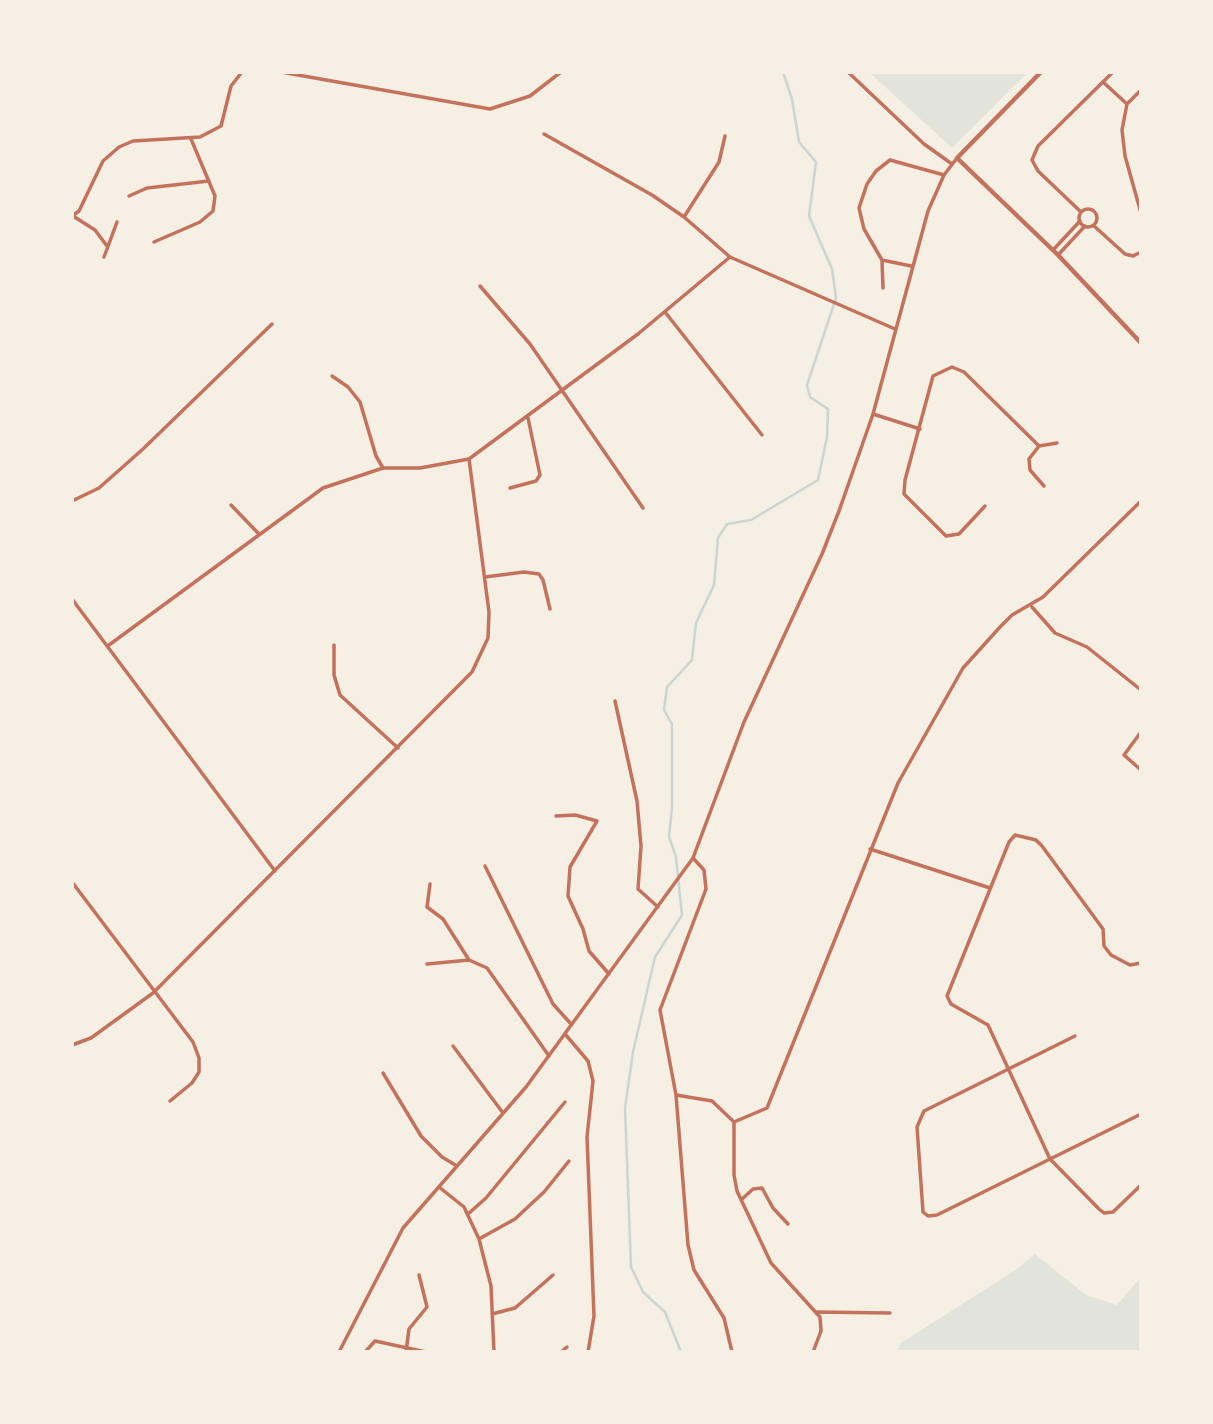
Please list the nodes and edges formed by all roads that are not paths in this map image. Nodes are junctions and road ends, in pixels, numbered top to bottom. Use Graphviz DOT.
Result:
graph roads {
  1 [pos="242,72"];
  2 [pos="281,72"];
  3 [pos="561,72"];
  4 [pos="848,72"];
  5 [pos="1041,72"];
  6 [pos="1113,72"];
  7 [pos="1102,82"];
  8 [pos="1141,90"];
  9 [pos="1127,104"];
  10 [pos="544,134"];
  11 [pos="725,136"];
  12 [pos="191,139"];
  13 [pos="957,159"];
  14 [pos="952,164"];
  15 [pos="944,175"];
  16 [pos="209,181"];
  17 [pos="129,196"];
  18 [pos="1081,212"];
  19 [pos="1141,213"];
  20 [pos="72,216"];
  21 [pos="684,217"];
  22 [pos="1080,221"];
  23 [pos="117,222"];
  24 [pos="1084,226"];
  25 [pos="1094,226"];
  26 [pos="154,242"];
  27 [pos="107,246"];
  28 [pos="1056,253"];
  29 [pos="1141,254"];
  30 [pos="104,257"];
  31 [pos="730,257"];
  32 [pos="882,260"];
  33 [pos="911,267"];
  34 [pos="480,286"];
  35 [pos="883,288"];
  36 [pos="665,312"];
  37 [pos="272,324"];
  38 [pos="895,329"];
  39 [pos="1141,343"];
  40 [pos="332,376"];
  41 [pos="563,390"];
  42 [pos="873,414"];
  43 [pos="528,418"];
  44 [pos="920,429"];
  45 [pos="762,435"];
  46 [pos="1056,443"];
  47 [pos="1039,446"];
  48 [pos="469,459"];
  49 [pos="383,468"];
  50 [pos="1044,486"];
  51 [pos="510,488"];
  52 [pos="72,501"];
  53 [pos="1141,501"];
  54 [pos="231,505"];
  55 [pos="985,506"];
  56 [pos="643,508"];
  57 [pos="258,534"];
  58 [pos="485,577"];
  59 [pos="72,598"];
  60 [pos="1032,607"];
  61 [pos="550,610"];
  62 [pos="334,645"];
  63 [pos="109,646"];
  64 [pos="1141,690"];
  65 [pos="615,701"];
  66 [pos="1141,732"];
  67 [pos="398,748"];
  68 [pos="1141,770"];
  69 [pos="556,816"];
  70 [pos="870,849"];
  71 [pos="693,858"];
  72 [pos="485,866"];
  73 [pos="275,871"];
  74 [pos="72,883"];
  75 [pos="430,884"];
  76 [pos="990,888"];
  77 [pos="658,906"];
  78 [pos="469,960"];
  79 [pos="1141,963"];
  80 [pos="427,964"];
  81 [pos="609,974"];
  82 [pos="153,993"];
  83 [pos="571,1024"];
  84 [pos="565,1034"];
  85 [pos="1075,1036"];
  86 [pos="72,1045"];
  87 [pos="453,1046"];
  88 [pos="549,1056"];
  89 [pos="1010,1068"];
  90 [pos="383,1073"];
  91 [pos="676,1095"];
  92 [pos="170,1101"];
  93 [pos="565,1102"];
  94 [pos="503,1114"];
  95 [pos="1141,1114"];
  96 [pos="734,1122"];
  97 [pos="1050,1159"];
  98 [pos="569,1161"];
  99 [pos="457,1166"];
  100 [pos="1141,1185"];
  101 [pos="439,1187"];
  102 [pos="741,1200"];
  103 [pos="468,1214"];
  104 [pos="788,1224"];
  105 [pos="478,1239"];
  106 [pos="419,1275"];
  107 [pos="553,1275"];
  108 [pos="817,1312"];
  109 [pos="890,1313"];
  110 [pos="492,1314"];
  111 [pos="567,1347"];
  112 [pos="406,1351"];
  113 [pos="339,1352"];
  114 [pos="365,1352"];
  115 [pos="426,1352"];
  116 [pos="494,1352"];
  117 [pos="561,1352"];
  118 [pos="588,1352"];
  119 [pos="732,1352"];
  120 [pos="813,1352"];
  1 -- 12 [label="street"];
  2 -- 3 [label="street"];
  4 -- 14 [label="street"];
  5 -- 13 [label="street"];
  6 -- 7 [label="street"];
  7 -- 9 [label="street"];
  7 -- 18 [label="street"];
  8 -- 9 [label="street"];
  9 -- 19 [label="street"];
  10 -- 21 [label="street"];
  11 -- 21 [label="street"];
  12 -- 16 [label="street"];
  12 -- 20 [label="street"];
  13 -- 14 [label="street"];
  13 -- 28 [label="street"];
  14 -- 15 [label="street"];
  15 -- 32 [label="street"];
  15 -- 33 [label="street"];
  16 -- 17 [label="street"];
  16 -- 26 [label="street"];
  18 -- 22 [label="street"];
  18 -- 25 [label="street"];
  20 -- 27 [label="street"];
  21 -- 31 [label="street"];
  22 -- 24 [label="street"];
  22 -- 28 [label="street"];
  23 -- 27 [label="street"];
  24 -- 25 [label="street"];
  24 -- 28 [label="street"];
  25 -- 29 [label="street"];
  27 -- 30 [label="street"];
  28 -- 39 [label="street"];
  31 -- 36 [label="street"];
  31 -- 38 [label="street"];
  32 -- 33 [label="street"];
  32 -- 35 [label="street"];
  33 -- 38 [label="street"];
  34 -- 41 [label="street"];
  36 -- 41 [label="street"];
  36 -- 45 [label="street"];
  37 -- 52 [label="street"];
  38 -- 42 [label="street"];
  40 -- 49 [label="street"];
  41 -- 43 [label="street"];
  41 -- 56 [label="street"];
  42 -- 44 [label="street"];
  42 -- 71 [label="street"];
  43 -- 48 [label="street"];
  43 -- 51 [label="street"];
  44 -- 47 [label="street"];
  44 -- 55 [label="street"];
  46 -- 47 [label="street"];
  47 -- 50 [label="street"];
  48 -- 49 [label="street"];
  48 -- 58 [label="street"];
  49 -- 57 [label="street"];
  53 -- 60 [label="street"];
  54 -- 57 [label="street"];
  57 -- 63 [label="street"];
  58 -- 61 [label="street"];
  58 -- 67 [label="street"];
  59 -- 63 [label="street"];
  60 -- 64 [label="street"];
  60 -- 70 [label="street"];
  62 -- 67 [label="street"];
  63 -- 73 [label="street"];
  65 -- 77 [label="street"];
  66 -- 68 [label="street"];
  67 -- 73 [label="street"];
  69 -- 81 [label="street"];
  70 -- 76 [label="street"];
  70 -- 96 [label="street"];
  71 -- 77 [label="street"];
  71 -- 91 [label="street"];
  72 -- 83 [label="street"];
  73 -- 82 [label="street"];
  74 -- 82 [label="street"];
  75 -- 78 [label="street"];
  76 -- 79 [label="street"];
  76 -- 89 [label="street"];
  77 -- 81 [label="street"];
  78 -- 80 [label="street"];
  78 -- 88 [label="street"];
  81 -- 83 [label="street"];
  82 -- 86 [label="street"];
  82 -- 92 [label="street"];
  83 -- 84 [label="street"];
  84 -- 88 [label="street"];
  84 -- 118 [label="street"];
  85 -- 89 [label="street"];
  87 -- 94 [label="street"];
  88 -- 94 [label="street"];
  89 -- 97 [label="street"];
  89 -- 97 [label="street"];
  90 -- 99 [label="street"];
  91 -- 96 [label="street"];
  91 -- 119 [label="street"];
  93 -- 103 [label="street"];
  94 -- 99 [label="street"];
  95 -- 97 [label="street"];
  96 -- 102 [label="street"];
  97 -- 100 [label="street"];
  98 -- 105 [label="street"];
  99 -- 101 [label="street"];
  101 -- 103 [label="street"];
  101 -- 113 [label="street"];
  102 -- 104 [label="street"];
  102 -- 108 [label="street"];
  103 -- 105 [label="street"];
  105 -- 110 [label="street"];
  106 -- 112 [label="street"];
  107 -- 110 [label="street"];
  108 -- 109 [label="street"];
  108 -- 120 [label="street"];
  110 -- 116 [label="street"];
  111 -- 117 [label="street"];
  112 -- 114 [label="street"];
  112 -- 115 [label="street"];
}
